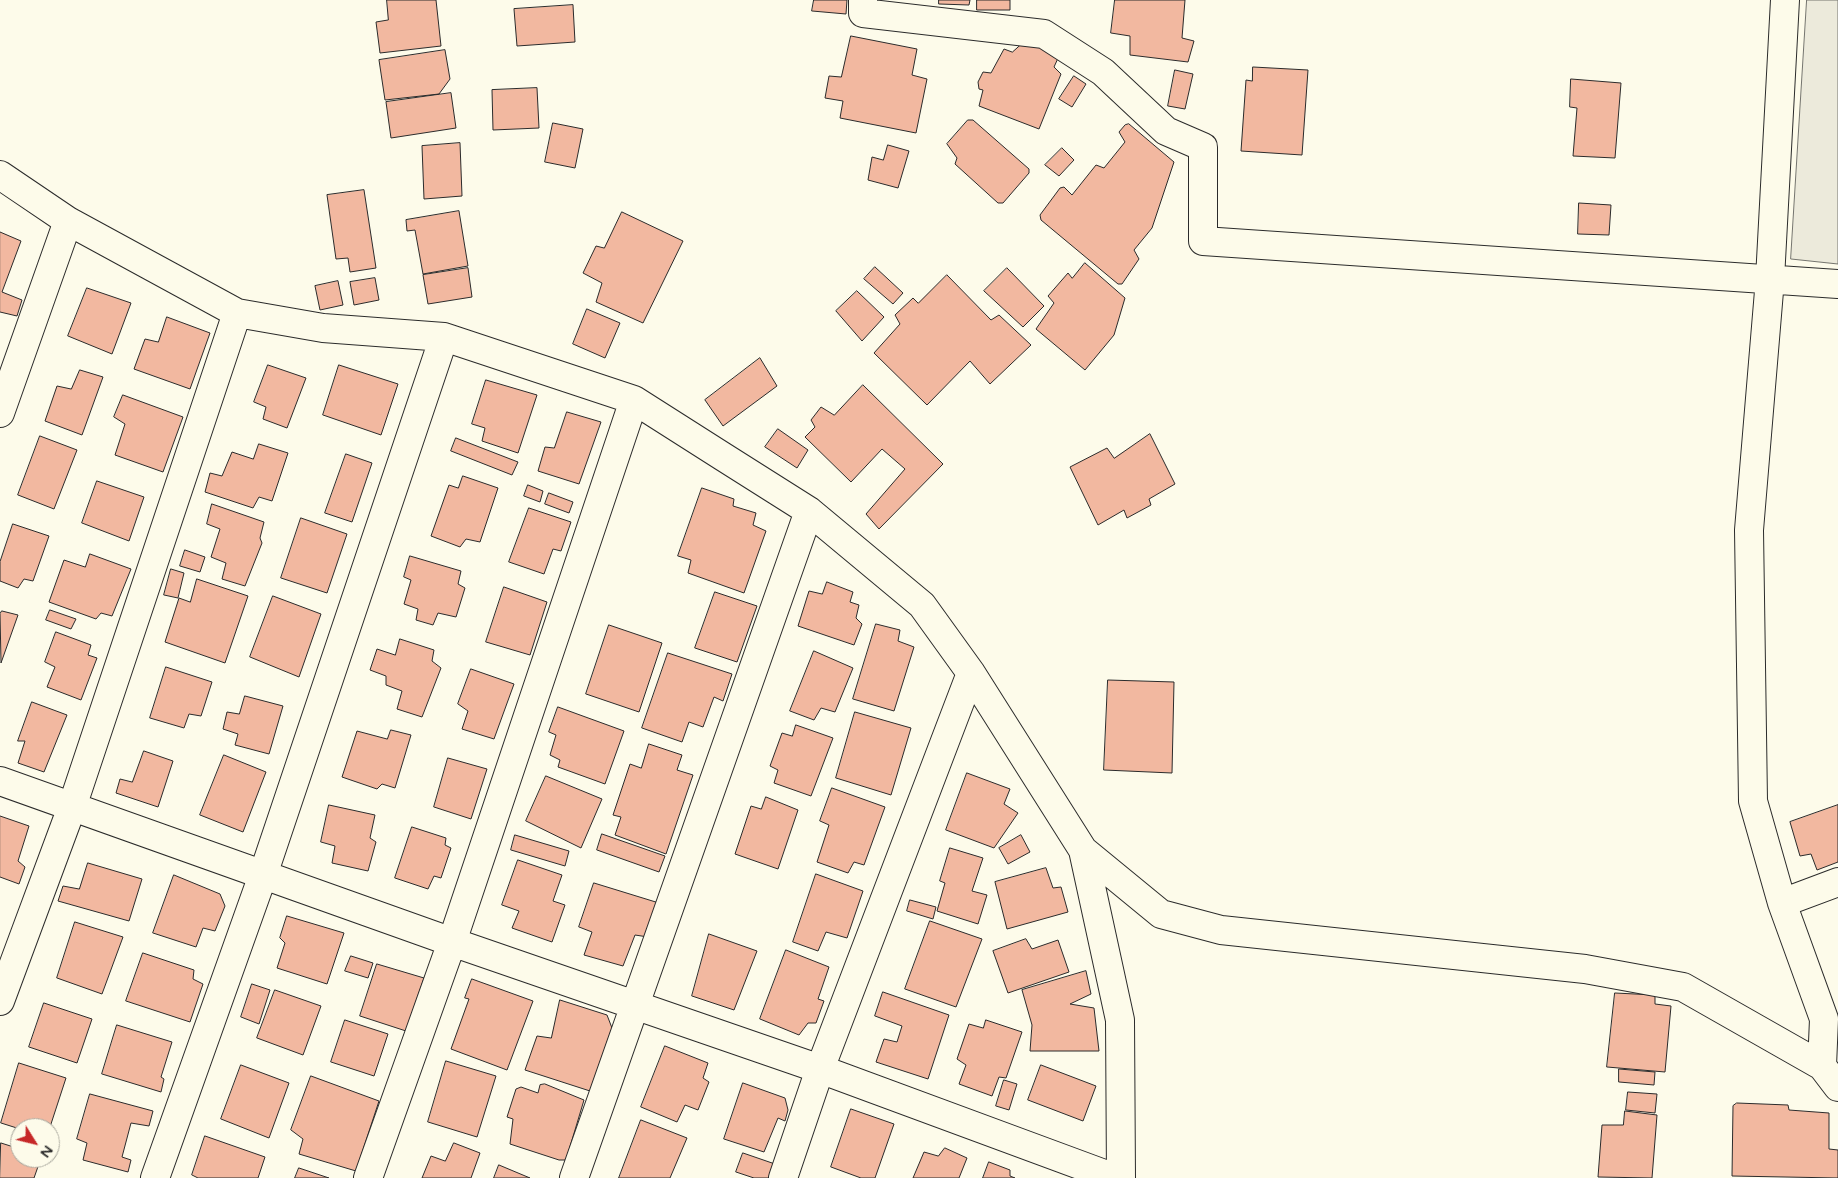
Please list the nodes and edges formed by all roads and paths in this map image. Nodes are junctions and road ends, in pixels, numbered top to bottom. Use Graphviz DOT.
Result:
graph roads {
  1 [pos="862,0"];
  2 [pos="1785,0"];
  3 [pos="0,175"];
  4 [pos="68,221"];
  5 [pos="1770,279"];
  6 [pos="1838,284"];
  7 [pos="237,313"];
  8 [pos="444,337"];
  9 [pos="634,400"];
  10 [pos="0,413"];
  11 [pos="809,511"];
  12 [pos="971,673"];
  13 [pos="0,781"];
  14 [pos="72,807"];
  15 [pos="1084,850"];
  16 [pos="263,875"];
  17 [pos="1838,882"];
  18 [pos="1782,903"];
  19 [pos="452,942"];
  20 [pos="0,1001"];
  21 [pos="634,1005"];
  22 [pos="820,1069"];
  23 [pos="1830,1076"];
  24 [pos="155,1178"];
  25 [pos="368,1178"];
  26 [pos="574,1178"];
  27 [pos="783,1178"];
  28 [pos="1115,1178"];
  29 [pos="1121,1178"];
  1 -- 5 [label="street"];
  2 -- 5 [label="street"];
  3 -- 4 [label="street"];
  4 -- 7 [label="street"];
  4 -- 10 [label="street"];
  5 -- 6 [label="street"];
  5 -- 18 [label="street"];
  7 -- 8 [label="street"];
  7 -- 14 [label="street"];
  8 -- 9 [label="street"];
  8 -- 16 [label="street"];
  9 -- 11 [label="street"];
  9 -- 19 [label="street"];
  11 -- 12 [label="street"];
  11 -- 21 [label="street"];
  12 -- 15 [label="street"];
  12 -- 22 [label="street"];
  13 -- 14 [label="street"];
  14 -- 16 [label="street"];
  14 -- 20 [label="street"];
  15 -- 23 [label="street"];
  15 -- 29 [label="street"];
  16 -- 19 [label="street"];
  16 -- 24 [label="street"];
  17 -- 18 [label="street"];
  18 -- 23 [label="street"];
  19 -- 21 [label="street"];
  19 -- 25 [label="street"];
  21 -- 22 [label="street"];
  21 -- 26 [label="street"];
  22 -- 27 [label="street"];
  22 -- 28 [label="street"];
}
